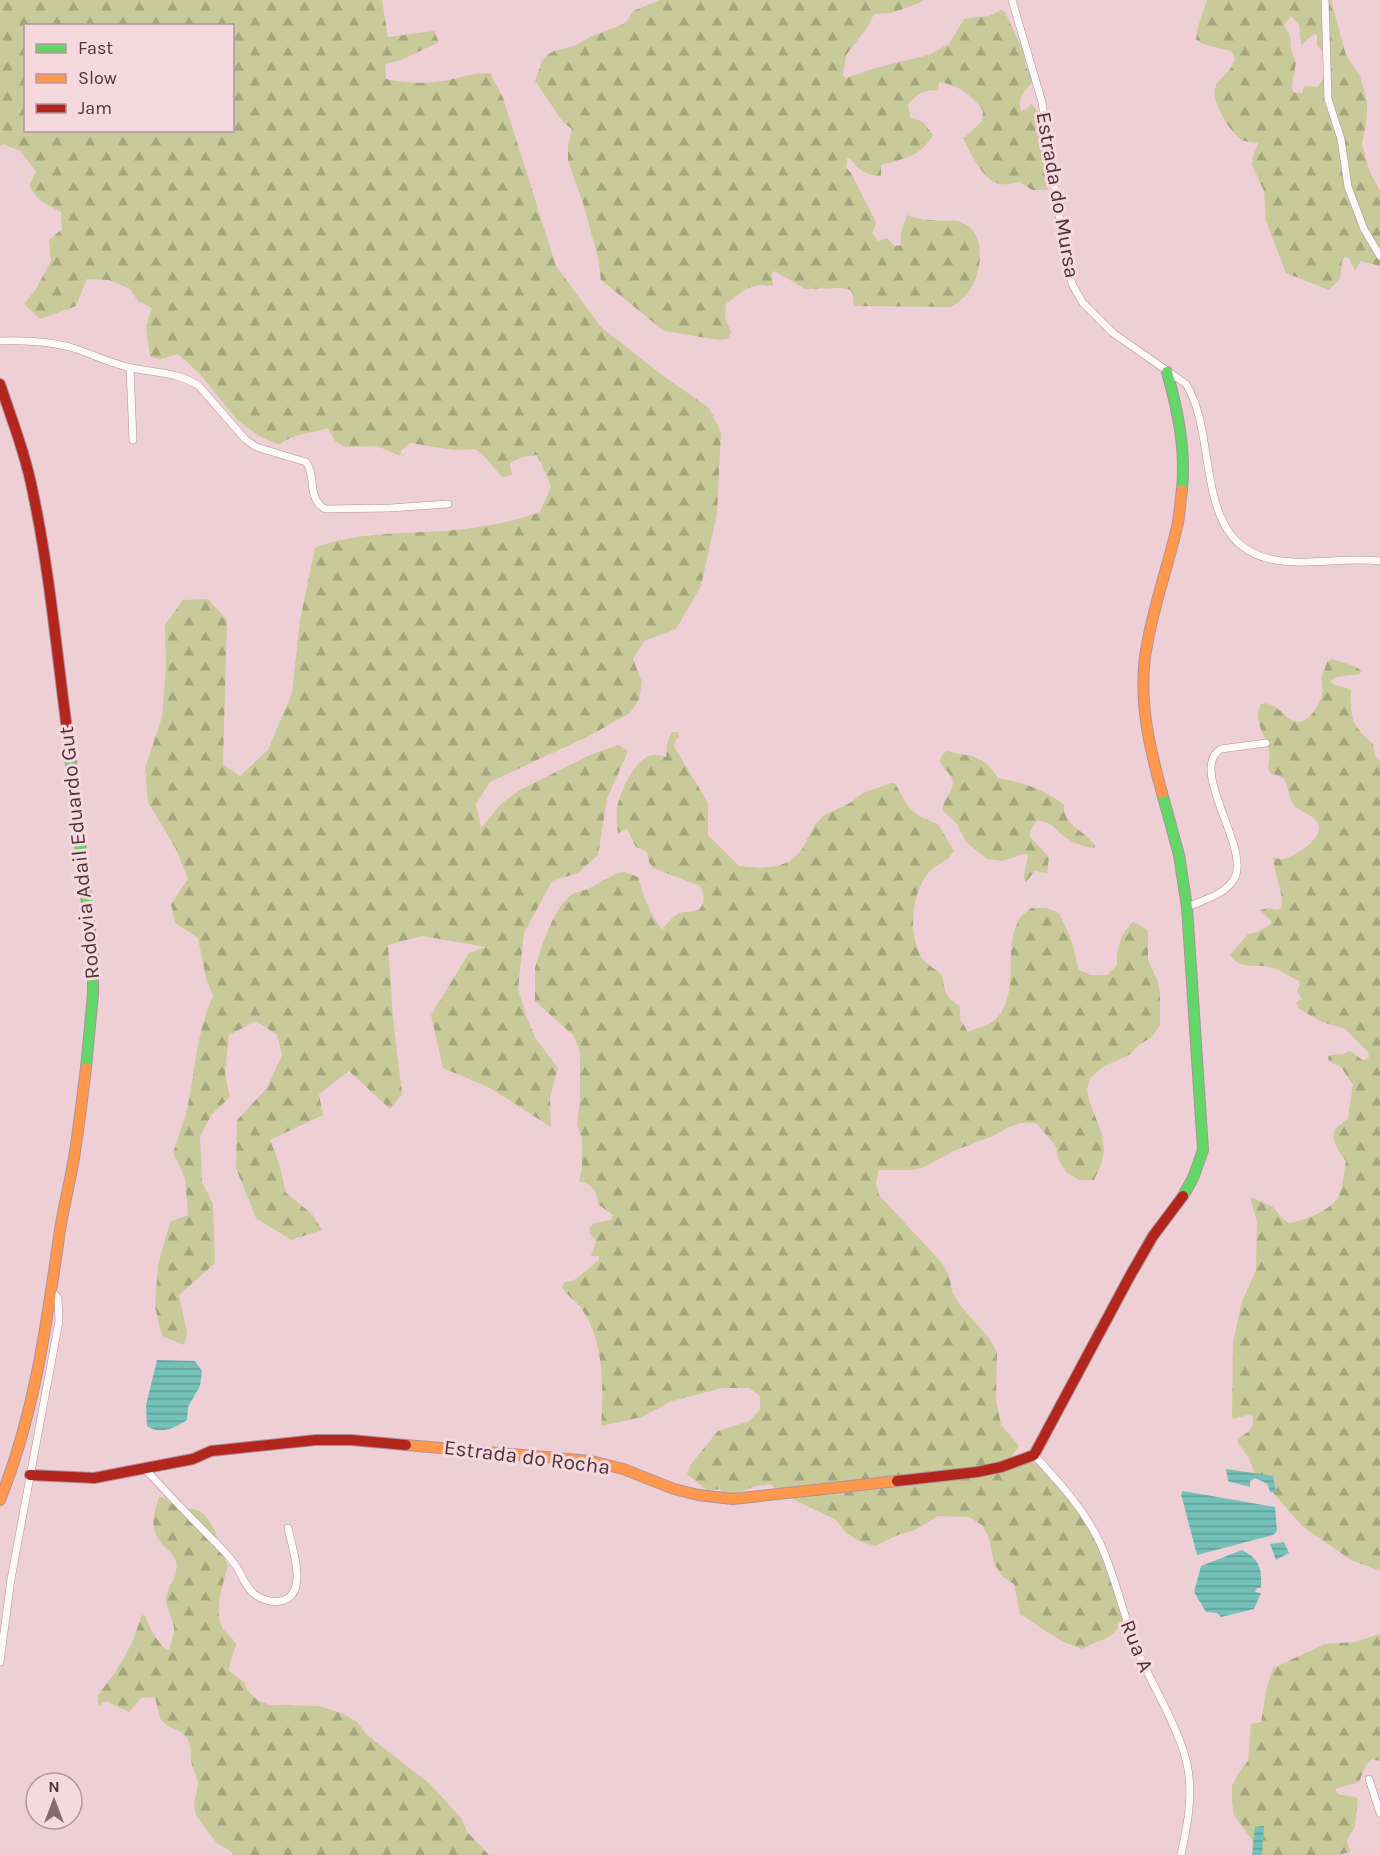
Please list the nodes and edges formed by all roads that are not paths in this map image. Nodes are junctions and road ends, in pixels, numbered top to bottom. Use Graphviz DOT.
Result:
graph roads {
  1 [pos="1012,0"];
  2 [pos="1325,0"];
  3 [pos="1380,256"];
  4 [pos="0,342"];
  5 [pos="130,368"];
  6 [pos="1167,372"];
  7 [pos="0,384"];
  8 [pos="134,440"];
  9 [pos="448,504"];
  10 [pos="1380,561"];
  11 [pos="1266,743"];
  12 [pos="1187,907"];
  13 [pos="51,1290"];
  14 [pos="1034,1455"];
  15 [pos="145,1469"];
  16 [pos="30,1475"];
  17 [pos="0,1500"];
  18 [pos="288,1528"];
  19 [pos="0,1662"];
  20 [pos="1369,1779"];
  21 [pos="1380,1813"];
  22 [pos="1180,1855"];
  1 -- 6 [label="street, Estrada do Mursa"];
  2 -- 3 [label="street"];
  4 -- 5 [label="street"];
  5 -- 8 [label="street"];
  5 -- 9 [label="street"];
  6 -- 10 [label="street, Estrada do Mursa"];
  6 -- 12 [label="street"];
  7 -- 13 [label="street, Rodovia Adail Eduardo Gut"];
  11 -- 12 [label="street"];
  12 -- 14 [label="street"];
  13 -- 16 [label="street"];
  13 -- 17 [label="street, Rodovia Adail Eduardo Gut"];
  14 -- 15 [label="street, Estrada do Rocha"];
  14 -- 22 [label="street, Rua A"];
  15 -- 16 [label="street, Estrada do Rocha"];
  15 -- 18 [label="street"];
  16 -- 19 [label="street"];
  20 -- 21 [label="street"];
}
